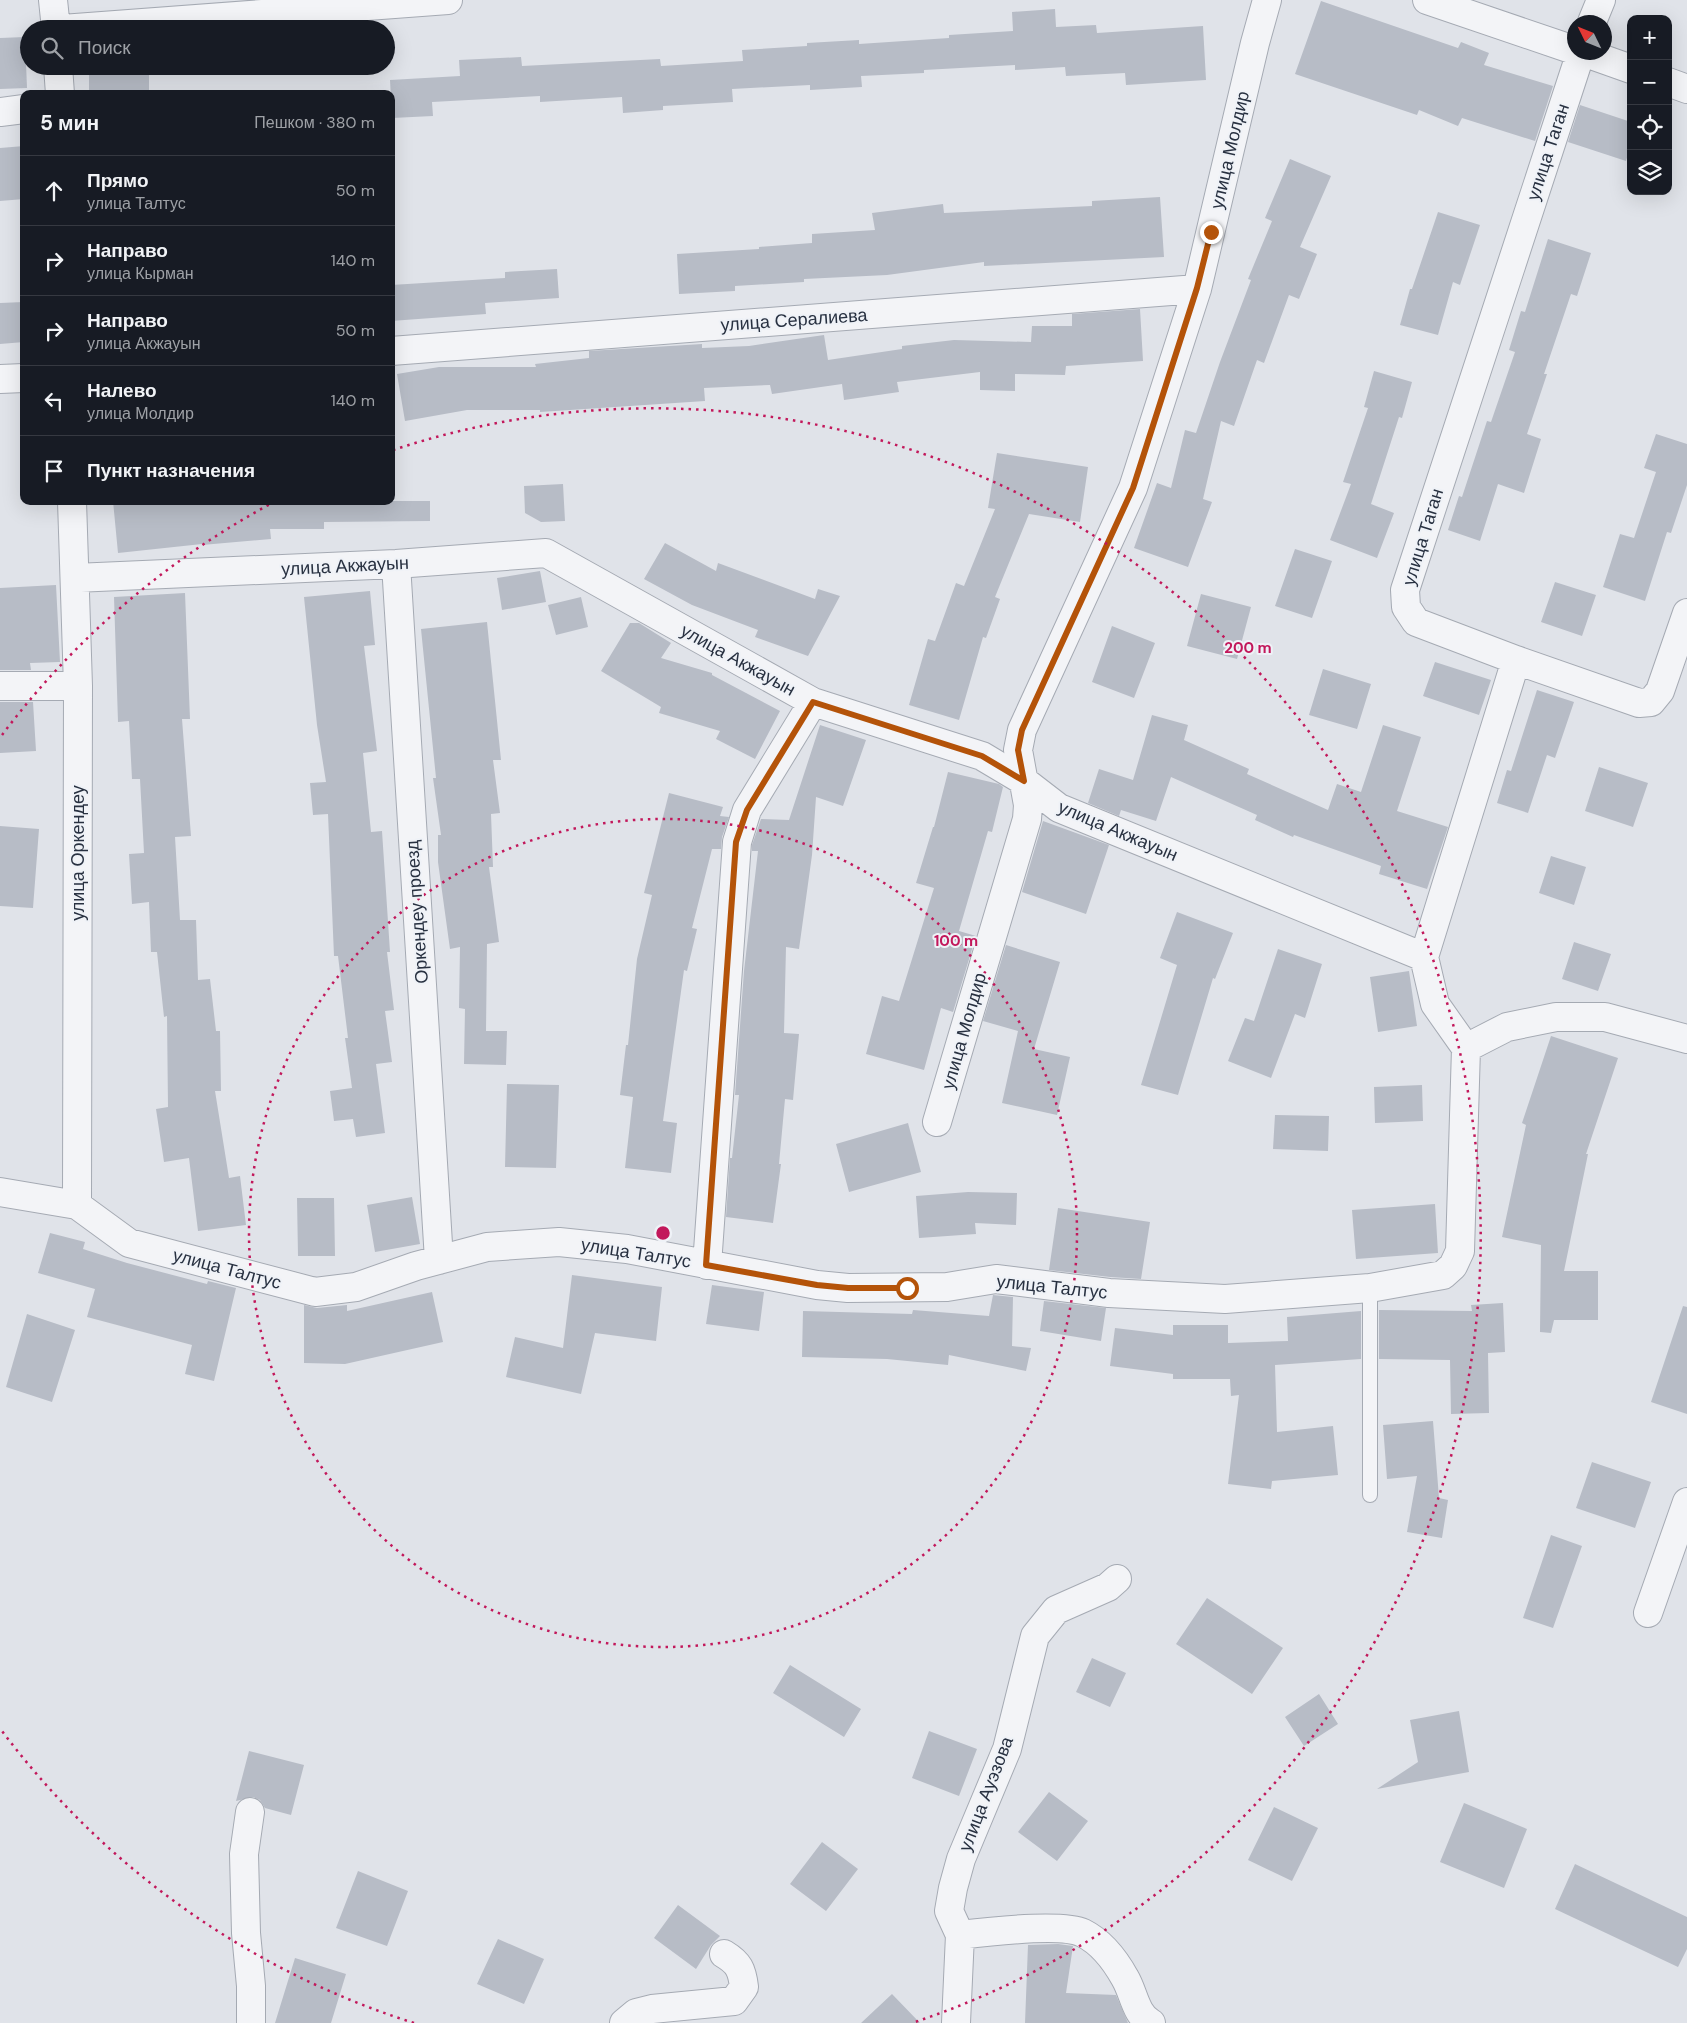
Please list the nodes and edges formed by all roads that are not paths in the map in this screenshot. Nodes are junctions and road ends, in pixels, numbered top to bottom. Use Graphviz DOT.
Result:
graph roads {
  1 [pos="53,0"];
  2 [pos="448,0"];
  3 [pos="1267,0"];
  4 [pos="1427,0"];
  5 [pos="1601,0"];
  6 [pos="1595,15"];
  7 [pos="55,20"];
  8 [pos="182,20"];
  9 [pos="1567,48"];
  10 [pos="1579,60"];
  11 [pos="1605,60"];
  12 [pos="1627,68"];
  13 [pos="59,75"];
  14 [pos="1672,83"];
  15 [pos="1687,89"];
  16 [pos="60,90"];
  17 [pos="20,110"];
  18 [pos="0,112"];
  19 [pos="1197,288"];
  20 [pos="395,351"];
  21 [pos="20,378"];
  22 [pos="0,379"];
  23 [pos="72,505"];
  24 [pos="396,564"];
  25 [pos="75,578"];
  26 [pos="1687,613"];
  27 [pos="1516,660"];
  28 [pos="0,686"];
  29 [pos="78,686"];
  30 [pos="813,702"];
  31 [pos="1024,781"];
  32 [pos="1424,957"];
  33 [pos="1687,1039"];
  34 [pos="1466,1048"];
  35 [pos="937,1122"];
  36 [pos="0,1192"];
  37 [pos="77,1205"];
  38 [pos="439,1260"];
  39 [pos="706,1265"];
  40 [pos="1370,1288"];
  41 [pos="1370,1495"];
  42 [pos="1687,1502"];
  43 [pos="1117,1579"];
  44 [pos="1648,1613"];
  45 [pos="250,1812"];
  46 [pos="960,1935"];
  47 [pos="724,1954"];
  48 [pos="251,2023"];
  49 [pos="624,2023"];
  50 [pos="956,2023"];
  51 [pos="1151,2023"];
  1 -- 7 [label="street"];
  2 -- 8 [label="street"];
  3 -- 19 [label="street, улица Молдир"];
  4 -- 9 [label="street"];
  5 -- 6 [label="street"];
  10 -- 27 [label="street, улица Таган"];
  11 -- 12 [label="street"];
  13 -- 16 [label="street"];
  14 -- 15 [label="street"];
  17 -- 18 [label="street"];
  19 -- 20 [label="street, улица Сералиева"];
  19 -- 31 [label="street, улица Молдир"];
  21 -- 22 [label="street"];
  23 -- 25 [label="street, улица Оркендеу"];
  24 -- 25 [label="street, улица Акжауын"];
  24 -- 30 [label="street, улица Акжауын"];
  24 -- 38 [label="street, Оркендеу проезд"];
  25 -- 29 [label="street, улица Оркендеу"];
  26 -- 27 [label="street, улица Таган"];
  27 -- 32 [label="street"];
  28 -- 29 [label="street"];
  29 -- 37 [label="street, улица Оркендеу"];
  30 -- 31 [label="street, улица Акжауын"];
  30 -- 39 [label="street"];
  31 -- 32 [label="street, улица Акжауын"];
  31 -- 35 [label="street, улица Молдир"];
  32 -- 34 [label="street"];
  33 -- 34 [label="street"];
  34 -- 40 [label="street, улица Талтус"];
  36 -- 37 [label="street, улица Талтус"];
  37 -- 38 [label="street, улица Талтус"];
  38 -- 39 [label="street, улица Талтус"];
  39 -- 40 [label="street, улица Талтус"];
  40 -- 41 [label="lane"];
  42 -- 44 [label="street"];
  43 -- 46 [label="street, улица Ауэзова"];
  45 -- 48 [label="street"];
  46 -- 50 [label="street, улица Ауэзова"];
  46 -- 51 [label="street"];
  47 -- 49 [label="street"];
}
